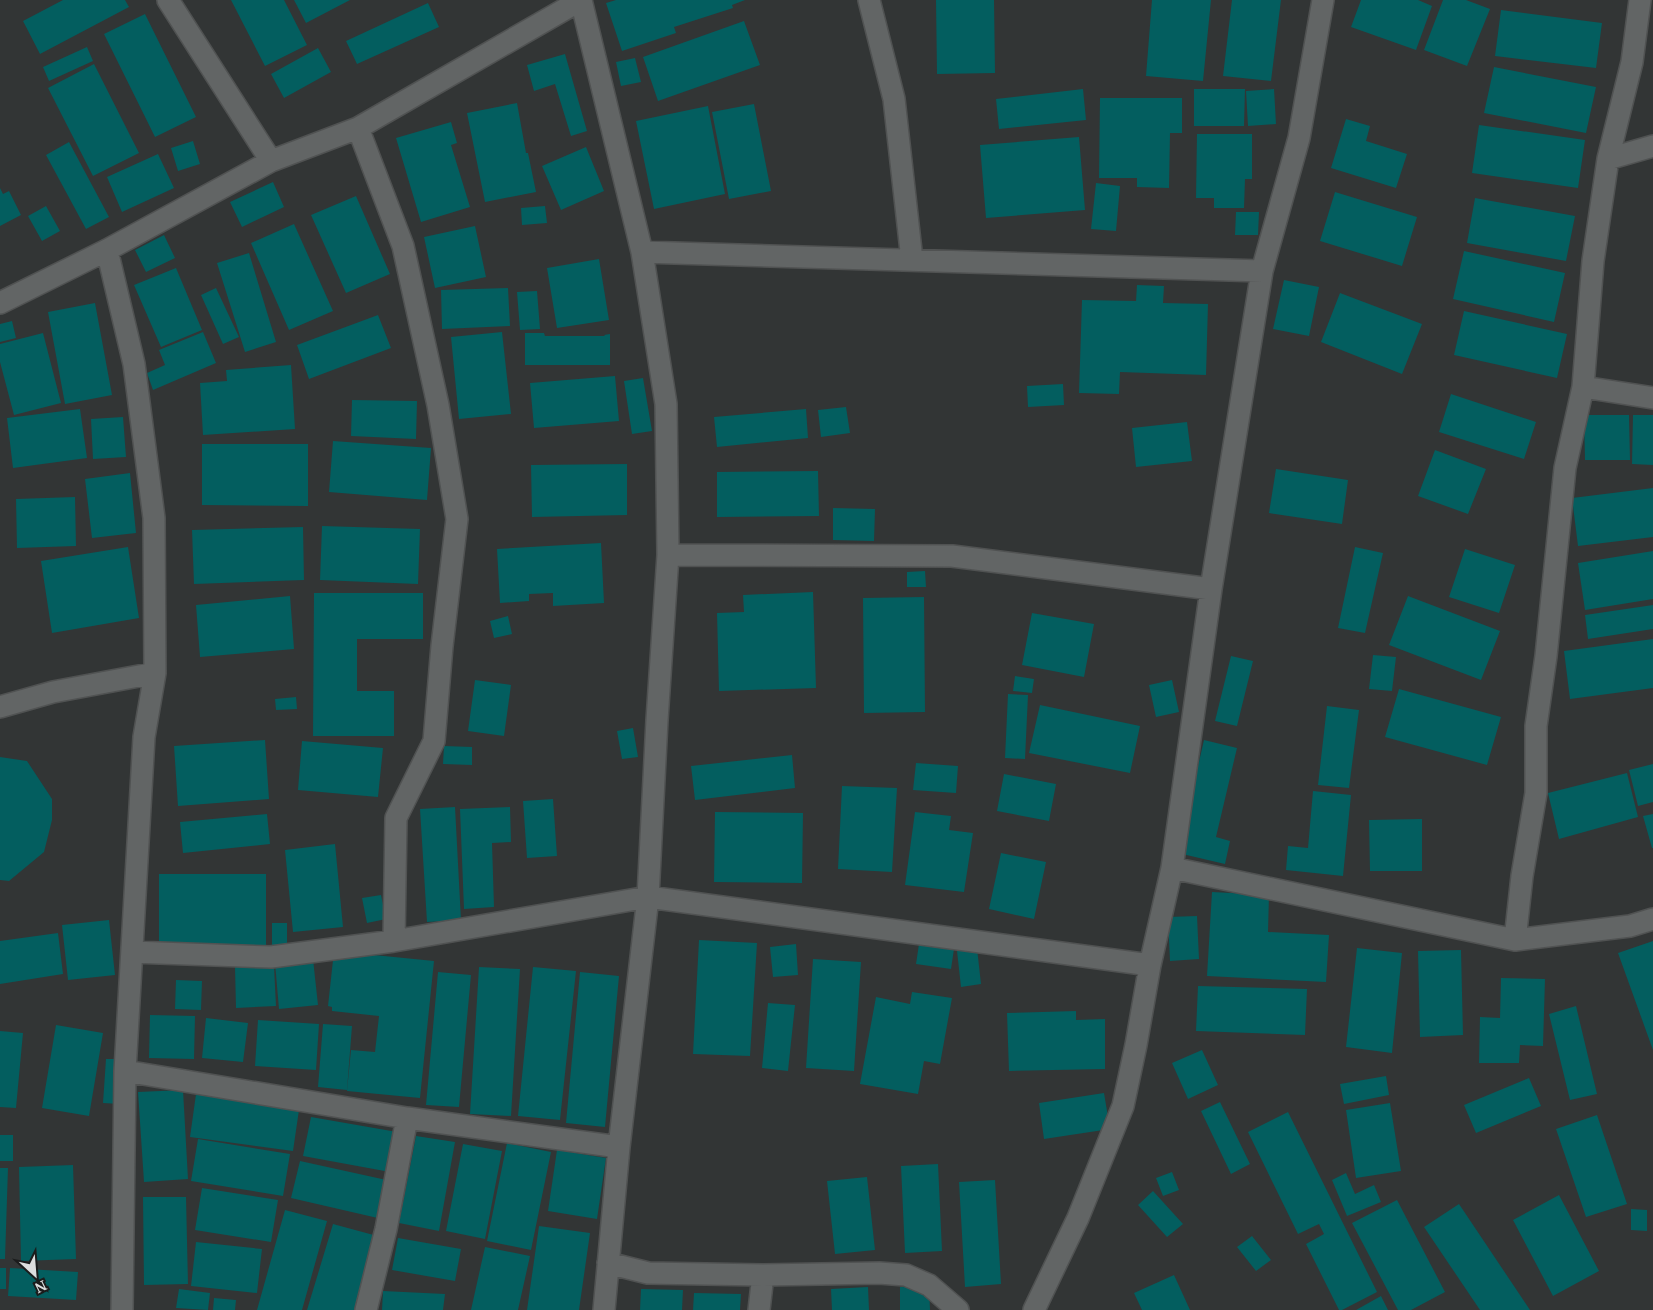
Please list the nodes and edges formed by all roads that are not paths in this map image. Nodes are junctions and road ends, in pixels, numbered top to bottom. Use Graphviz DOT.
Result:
graph roads {
  1 [pos="168,0"];
  2 [pos="581,0"];
  3 [pos="869,0"];
  4 [pos="1323,0"];
  5 [pos="1640,0"];
  6 [pos="358,128"];
  7 [pos="1653,146"];
  8 [pos="1608,159"];
  9 [pos="271,161"];
  10 [pos="107,250"];
  11 [pos="642,252"];
  12 [pos="912,260"];
  13 [pos="1262,271"];
  14 [pos="0,303"];
  15 [pos="1583,387"];
  16 [pos="1653,398"];
  17 [pos="668,555"];
  18 [pos="1211,589"];
  19 [pos="155,673"];
  20 [pos="0,707"];
  21 [pos="1172,868"];
  22 [pos="648,897"];
  23 [pos="1653,919"];
  24 [pos="1515,940"];
  25 [pos="394,941"];
  26 [pos="132,952"];
  27 [pos="1150,965"];
  28 [pos="125,1071"];
  29 [pos="407,1118"];
  30 [pos="619,1147"];
  31 [pos="608,1263"];
  32 [pos="763,1275"];
  33 [pos="122,1310"];
  34 [pos="366,1310"];
  35 [pos="604,1310"];
  36 [pos="759,1310"];
  37 [pos="958,1310"];
  38 [pos="1034,1310"];
  1 -- 9 [label="street"];
  2 -- 6 [label="street"];
  2 -- 11 [label="street"];
  3 -- 12 [label="street"];
  4 -- 13 [label="street"];
  5 -- 8 [label="street"];
  6 -- 9 [label="street"];
  6 -- 25 [label="street"];
  7 -- 8 [label="street"];
  8 -- 15 [label="street"];
  9 -- 10 [label="street"];
  10 -- 14 [label="street"];
  10 -- 19 [label="street"];
  11 -- 12 [label="street"];
  11 -- 17 [label="street"];
  12 -- 13 [label="street"];
  13 -- 18 [label="street"];
  15 -- 16 [label="street"];
  15 -- 24 [label="street"];
  17 -- 18 [label="street"];
  17 -- 22 [label="street"];
  18 -- 21 [label="street"];
  19 -- 20 [label="street"];
  19 -- 26 [label="street"];
  21 -- 24 [label="street"];
  21 -- 27 [label="street"];
  22 -- 25 [label="street"];
  22 -- 27 [label="street"];
  22 -- 30 [label="street"];
  23 -- 24 [label="street"];
  25 -- 26 [label="street"];
  26 -- 28 [label="street"];
  27 -- 38 [label="street"];
  28 -- 29 [label="street"];
  28 -- 33 [label="street"];
  29 -- 30 [label="street"];
  29 -- 34 [label="street"];
  30 -- 31 [label="street"];
  31 -- 32 [label="street"];
  31 -- 35 [label="street"];
  32 -- 36 [label="street"];
  32 -- 37 [label="street"];
}
